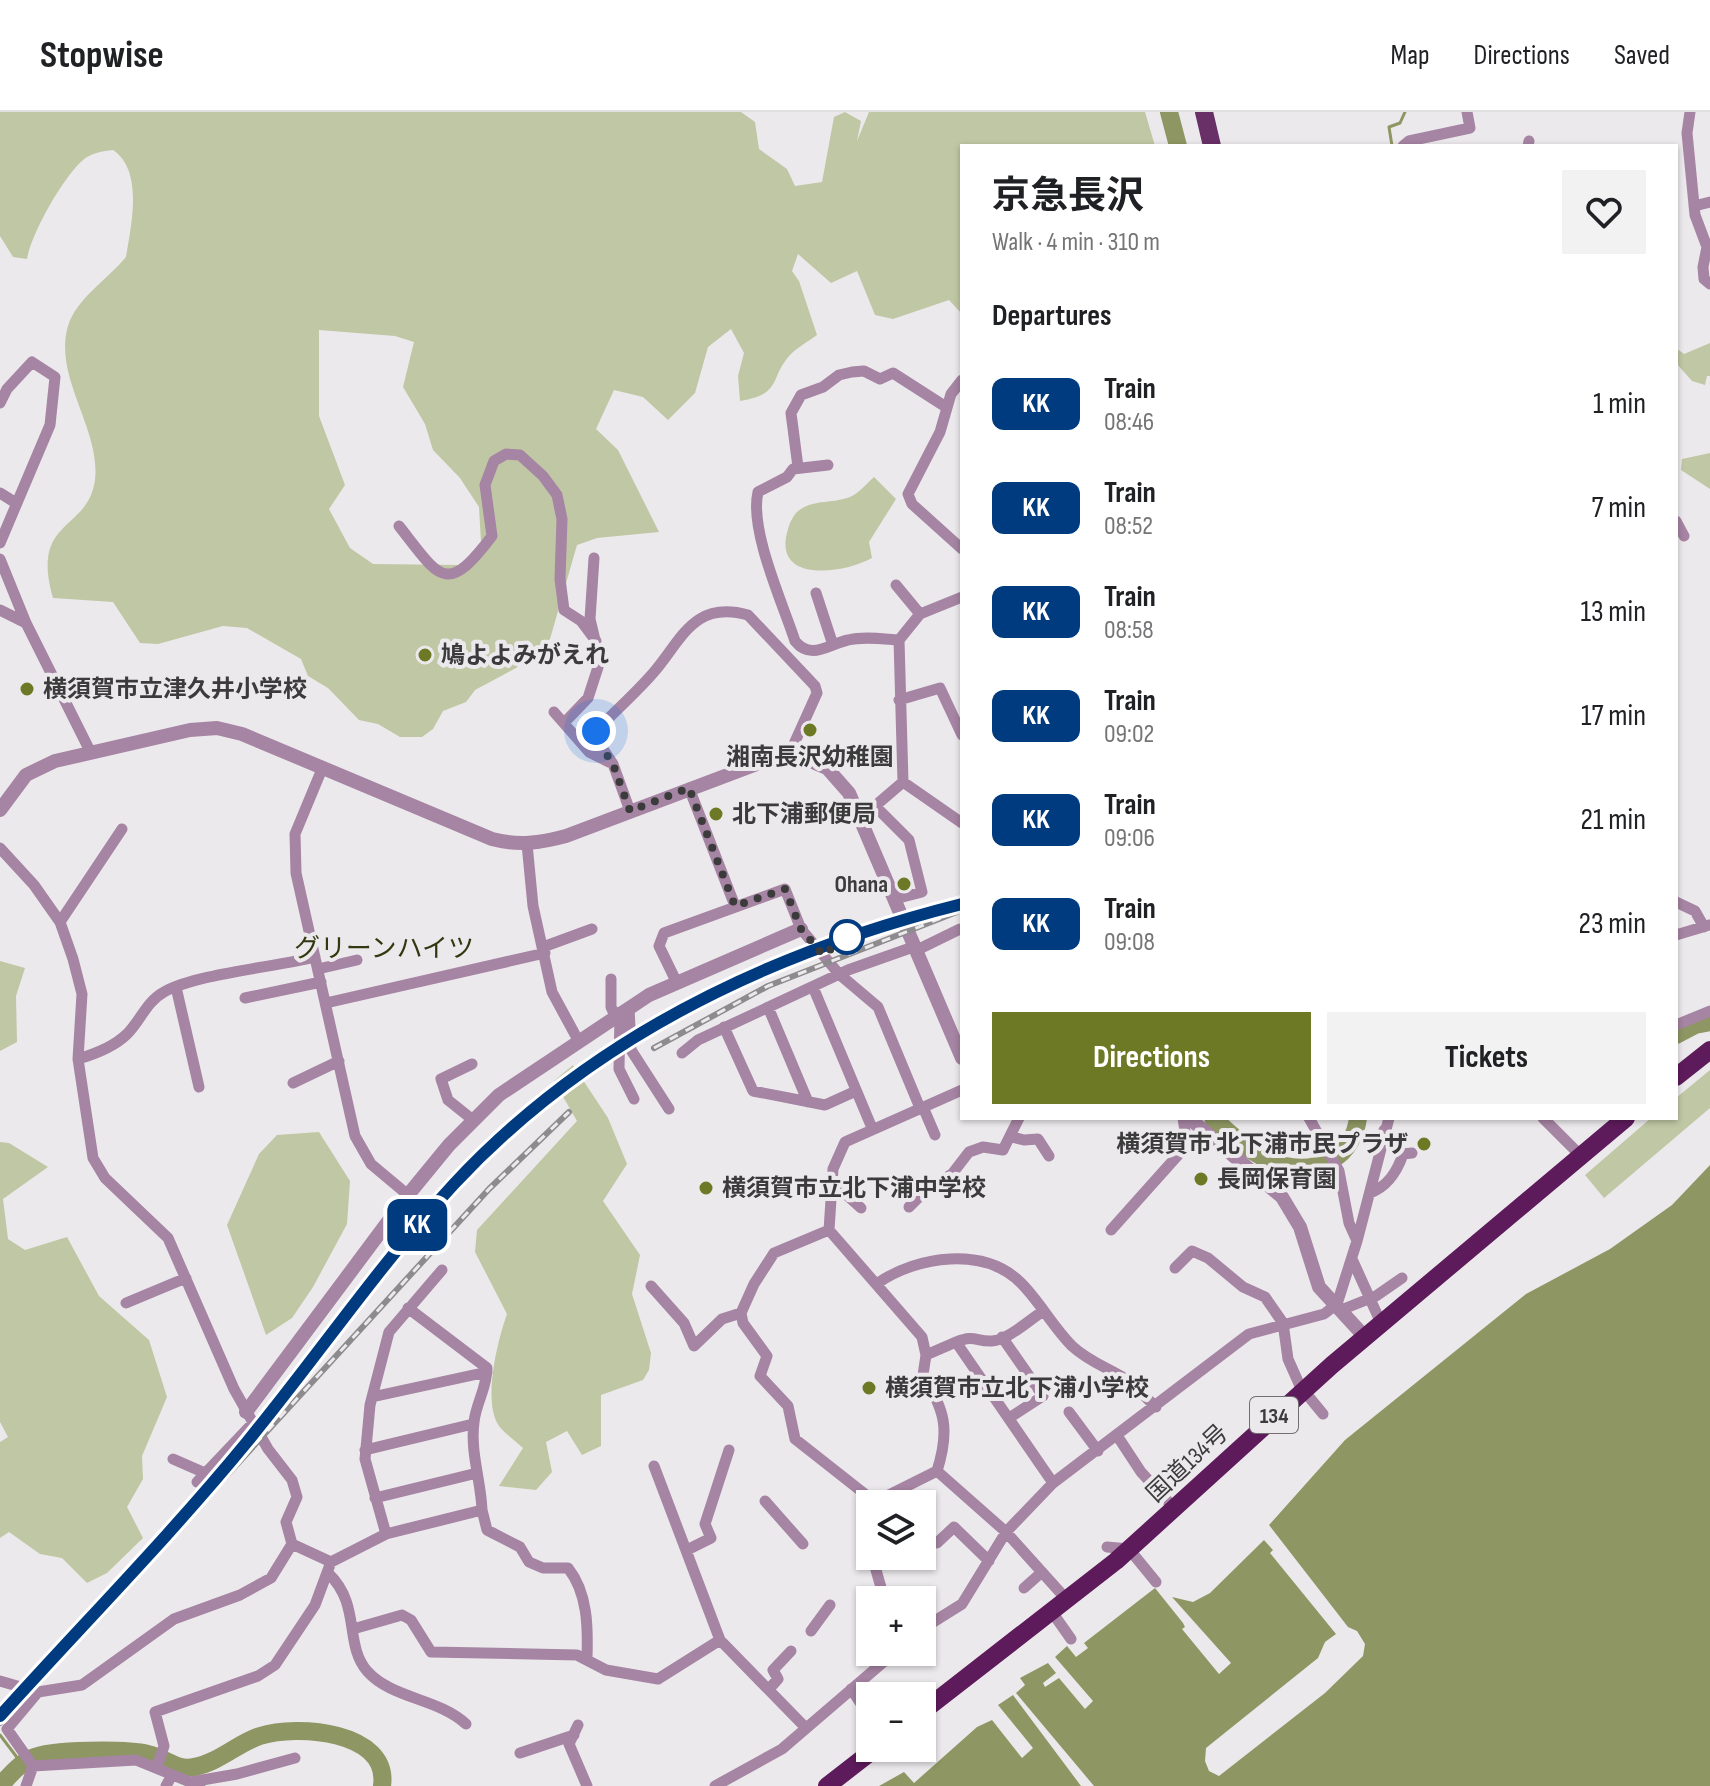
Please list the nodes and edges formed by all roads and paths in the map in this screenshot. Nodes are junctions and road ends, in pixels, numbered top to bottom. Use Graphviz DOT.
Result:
graph roads {
  1 [pos="1204,112"];
  2 [pos="1467,112"];
  3 [pos="1690,112"];
  4 [pos="1212,144"];
  5 [pos="1405,144"];
  6 [pos="1710,202"];
  7 [pos="1694,206"];
  8 [pos="1710,284"];
  9 [pos="960,383"];
  10 [pos="0,403"];
  11 [pos="946,407"];
  12 [pos="828,465"];
  13 [pos="798,467"];
  14 [pos="0,493"];
  15 [pos="16,503"];
  16 [pos="1678,525"];
  17 [pos="399,526"];
  18 [pos="1684,536"];
  19 [pos="0,543"];
  20 [pos="960,547"];
  21 [pos="594,558"];
  22 [pos="0,559"];
  23 [pos="896,585"];
  24 [pos="816,593"];
  25 [pos="960,598"];
  26 [pos="0,610"];
  27 [pos="920,614"];
  28 [pos="26,623"];
  29 [pos="899,640"];
  30 [pos="596,641"];
  31 [pos="833,645"];
  32 [pos="899,700"];
  33 [pos="554,712"];
  34 [pos="564,723"];
  35 [pos="960,731"];
  36 [pos="91,753"];
  37 [pos="789,755"];
  38 [pos="613,764"];
  39 [pos="322,769"];
  40 [pos="903,782"];
  41 [pos="689,788"];
  42 [pos="876,807"];
  43 [pos="0,810"];
  44 [pos="630,811"];
  45 [pos="861,818"];
  46 [pos="960,822"];
  47 [pos="122,829"];
  48 [pos="527,844"];
  49 [pos="0,848"];
  50 [pos="895,899"];
  51 [pos="1678,903"];
  52 [pos="735,906"];
  53 [pos="60,922"];
  54 [pos="1707,926"];
  55 [pos="592,929"];
  56 [pos="801,929"];
  57 [pos="960,929"];
  58 [pos="1678,934"];
  59 [pos="916,948"];
  60 [pos="544,950"];
  61 [pos="357,960"];
  62 [pos="316,963"];
  63 [pos="839,974"];
  64 [pos="611,979"];
  65 [pos="676,981"];
  66 [pos="321,982"];
  67 [pos="176,987"];
  68 [pos="813,987"];
  69 [pos="245,998"];
  70 [pos="326,1003"];
  71 [pos="768,1007"];
  72 [pos="1710,1011"];
  73 [pos="621,1012"];
  74 [pos="1678,1024"];
  75 [pos="724,1027"];
  76 [pos="578,1040"];
  77 [pos="1710,1050"];
  78 [pos="682,1053"];
  79 [pos="960,1053"];
  80 [pos="78,1059"];
  81 [pos="339,1061"];
  82 [pos="472,1064"];
  83 [pos="1678,1075"];
  84 [pos="293,1083"];
  85 [pos="199,1087"];
  86 [pos="856,1091"];
  87 [pos="960,1091"];
  88 [pos="634,1099"];
  89 [pos="808,1102"];
  90 [pos="922,1107"];
  91 [pos="669,1109"];
  92 [pos="473,1120"];
  93 [pos="1018,1120"];
  94 [pos="1186,1120"];
  95 [pos="1188,1120"];
  96 [pos="1310,1120"];
  97 [pos="1545,1120"];
  98 [pos="1624,1120"];
  99 [pos="1386,1124"];
  100 [pos="872,1128"];
  101 [pos="935,1135"];
  102 [pos="1012,1137"];
  103 [pos="1049,1156"];
  104 [pos="1581,1156"];
  105 [pos="832,1182"];
  106 [pos="1370,1193"];
  107 [pos="408,1195"];
  108 [pos="909,1207"];
  109 [pos="861,1208"];
  110 [pos="829,1230"];
  111 [pos="1111,1230"];
  112 [pos="1357,1241"];
  113 [pos="1352,1259"];
  114 [pos="1175,1268"];
  115 [pos="442,1270"];
  116 [pos="186,1278"];
  117 [pos="1402,1278"];
  118 [pos="878,1283"];
  119 [pos="651,1286"];
  120 [pos="1367,1299"];
  121 [pos="126,1303"];
  122 [pos="1339,1307"];
  123 [pos="408,1308"];
  124 [pos="1042,1312"];
  125 [pos="741,1313"];
  126 [pos="1283,1323"];
  127 [pos="1381,1323"];
  128 [pos="1002,1337"];
  129 [pos="1365,1337"];
  130 [pos="956,1342"];
  131 [pos="926,1355"];
  132 [pos="487,1372"];
  133 [pos="1303,1390"];
  134 [pos="372,1397"];
  135 [pos="1156,1407"];
  136 [pos="1069,1412"];
  137 [pos="1323,1414"];
  138 [pos="249,1417"];
  139 [pos="1009,1418"];
  140 [pos="473,1424"];
  141 [pos="1118,1437"];
  142 [pos="365,1450"];
  143 [pos="729,1450"];
  144 [pos="1098,1451"];
  145 [pos="173,1459"];
  146 [pos="654,1466"];
  147 [pos="937,1471"];
  148 [pos="477,1473"];
  149 [pos="1053,1483"];
  150 [pos="859,1490"];
  151 [pos="900,1490"];
  152 [pos="375,1498"];
  153 [pos="765,1501"];
  154 [pos="1175,1509"];
  155 [pos="482,1510"];
  156 [pos="1006,1532"];
  157 [pos="386,1534"];
  158 [pos="937,1543"];
  159 [pos="292,1544"];
  160 [pos="803,1544"];
  161 [pos="1107,1547"];
  162 [pos="1129,1549"];
  163 [pos="687,1550"];
  164 [pos="989,1561"];
  165 [pos="330,1568"];
  166 [pos="1042,1572"];
  167 [pos="1156,1582"];
  168 [pos="1024,1588"];
  169 [pos="1067,1600"];
  170 [pos="830,1605"];
  171 [pos="1052,1612"];
  172 [pos="936,1620"];
  173 [pos="353,1629"];
  174 [pos="811,1631"];
  175 [pos="1071,1639"];
  176 [pos="720,1640"];
  177 [pos="791,1651"];
  178 [pos="587,1658"];
  179 [pos="878,1666"];
  180 [pos="0,1681"];
  181 [pos="769,1689"];
  182 [pos="851,1689"];
  183 [pos="38,1692"];
  184 [pos="856,1696"];
  185 [pos="936,1701"];
  186 [pos="466,1724"];
  187 [pos="804,1726"];
  188 [pos="520,1753"];
  189 [pos="295,1758"];
  190 [pos="160,1762"];
  191 [pos="858,1762"];
  192 [pos="30,1763"];
  193 [pos="169,1780"];
  194 [pos="195,1784"];
  195 [pos="26,1786"];
  196 [pos="587,1786"];
  197 [pos="715,1786"];
  198 [pos="827,1786"];
  1 -- 4 [label="main road"];
  2 -- 5 [label="street"];
  3 -- 7 [label="street"];
  6 -- 7 [label="street"];
  7 -- 8 [label="street"];
  9 -- 11 [label="street"];
  10 -- 15 [label="street"];
  11 -- 13 [label="street"];
  11 -- 20 [label="street"];
  12 -- 13 [label="street"];
  13 -- 31 [label="street"];
  14 -- 15 [label="street"];
  15 -- 19 [label="street"];
  16 -- 18 [label="street"];
  17 -- 30 [label="street"];
  21 -- 30 [label="street"];
  22 -- 28 [label="street"];
  23 -- 27 [label="street"];
  24 -- 31 [label="street"];
  25 -- 27 [label="street"];
  26 -- 28 [label="street"];
  27 -- 29 [label="street"];
  28 -- 36 [label="street"];
  29 -- 31 [label="street"];
  29 -- 32 [label="street"];
  30 -- 34 [label="street"];
  32 -- 35 [label="street"];
  32 -- 40 [label="street"];
  33 -- 34 [label="street"];
  34 -- 38 [label="street"];
  36 -- 39 [label="street"];
  36 -- 43 [label="street"];
  37 -- 38 [label="street"];
  37 -- 41 [label="street"];
  37 -- 45 [label="street"];
  38 -- 44 [label="street"];
  39 -- 48 [label="street"];
  39 -- 62 [label="street"];
  40 -- 42 [label="street"];
  40 -- 46 [label="street"];
  41 -- 44 [label="street"];
  41 -- 52 [label="street"];
  42 -- 45 [label="street"];
  42 -- 50 [label="street"];
  44 -- 48 [label="street"];
  45 -- 50 [label="street"];
  47 -- 53 [label="street"];
  48 -- 60 [label="street"];
  49 -- 53 [label="street"];
  50 -- 59 [label="street"];
  51 -- 54 [label="street"];
  52 -- 56 [label="street"];
  52 -- 65 [label="street"];
  53 -- 80 [label="street"];
  54 -- 58 [label="street"];
  55 -- 60 [label="street"];
  56 -- 63 [label="street"];
  56 -- 65 [label="street"];
  57 -- 59 [label="street"];
  59 -- 63 [label="street"];
  59 -- 79 [label="street"];
  60 -- 70 [label="street"];
  60 -- 76 [label="street"];
  61 -- 62 [label="street"];
  62 -- 66 [label="street"];
  62 -- 67 [label="street"];
  63 -- 68 [label="street"];
  63 -- 90 [label="street"];
  64 -- 73 [label="street"];
  65 -- 73 [label="street"];
  66 -- 69 [label="street"];
  66 -- 70 [label="street"];
  67 -- 80 [label="street"];
  67 -- 85 [label="street"];
  68 -- 71 [label="street"];
  68 -- 86 [label="street"];
  70 -- 81 [label="street"];
  71 -- 75 [label="street"];
  71 -- 89 [label="street"];
  72 -- 74 [label="street"];
  73 -- 76 [label="street"];
  73 -- 88 [label="street"];
  73 -- 91 [label="street"];
  75 -- 78 [label="street"];
  75 -- 89 [label="street"];
  76 -- 92 [label="street"];
  77 -- 83 [label="highway"];
  80 -- 116 [label="street"];
  81 -- 84 [label="street"];
  81 -- 107 [label="street"];
  82 -- 92 [label="street"];
  86 -- 89 [label="street"];
  86 -- 100 [label="street"];
  87 -- 90 [label="street"];
  90 -- 100 [label="street"];
  90 -- 101 [label="street"];
  92 -- 107 [label="street"];
  93 -- 102 [label="street"];
  94 -- 111 [label="street"];
  95 -- 122 [label="street"];
  96 -- 112 [label="street"];
  97 -- 104 [label="street"];
  98 -- 104 [label="highway, 国道134号 / 134"];
  99 -- 106 [label="street"];
  99 -- 106 [label="street"];
  100 -- 105 [label="street"];
  102 -- 103 [label="street"];
  102 -- 108 [label="street"];
  104 -- 127 [label="highway, 国道134号 / 134"];
  105 -- 109 [label="street"];
  105 -- 110 [label="street"];
  106 -- 112 [label="street"];
  107 -- 138 [label="street"];
  110 -- 118 [label="street"];
  110 -- 125 [label="street"];
  112 -- 113 [label="street"];
  113 -- 120 [label="street"];
  113 -- 122 [label="street"];
  114 -- 126 [label="street"];
  115 -- 123 [label="street"];
  116 -- 121 [label="street"];
  116 -- 138 [label="street"];
  117 -- 120 [label="street"];
  118 -- 124 [label="street"];
  118 -- 131 [label="street"];
  119 -- 125 [label="street"];
  120 -- 122 [label="street"];
  120 -- 127 [label="street"];
  122 -- 126 [label="street"];
  122 -- 129 [label="street"];
  123 -- 132 [label="street"];
  123 -- 134 [label="street"];
  124 -- 128 [label="street"];
  124 -- 135 [label="street"];
  125 -- 150 [label="street"];
  126 -- 133 [label="street"];
  126 -- 135 [label="street"];
  127 -- 129 [label="highway, 国道134号 / 134"];
  128 -- 130 [label="street"];
  128 -- 139 [label="street"];
  129 -- 133 [label="highway, 国道134号 / 134"];
  130 -- 131 [label="street"];
  130 -- 139 [label="street"];
  131 -- 147 [label="street"];
  132 -- 134 [label="street"];
  132 -- 140 [label="street"];
  133 -- 137 [label="street"];
  133 -- 154 [label="highway, 国道134号 / 134"];
  134 -- 142 [label="street"];
  135 -- 141 [label="street"];
  136 -- 144 [label="street"];
  138 -- 145 [label="street"];
  138 -- 159 [label="street"];
  139 -- 149 [label="street"];
  140 -- 142 [label="street"];
  140 -- 148 [label="street"];
  141 -- 144 [label="street"];
  141 -- 154 [label="street"];
  142 -- 152 [label="street"];
  143 -- 163 [label="street"];
  144 -- 149 [label="street"];
  146 -- 163 [label="street"];
  147 -- 151 [label="street"];
  147 -- 156 [label="street"];
  148 -- 152 [label="street"];
  148 -- 155 [label="street"];
  149 -- 156 [label="street"];
  152 -- 157 [label="street"];
  153 -- 160 [label="street"];
  154 -- 162 [label="highway, 国道134号 / 134"];
  155 -- 157 [label="street"];
  155 -- 178 [label="street"];
  156 -- 164 [label="street"];
  156 -- 166 [label="street"];
  157 -- 165 [label="street"];
  158 -- 164 [label="street"];
  159 -- 165 [label="street"];
  159 -- 183 [label="street"];
  161 -- 162 [label="street"];
  162 -- 167 [label="street"];
  162 -- 169 [label="highway, 国道134号 / 134"];
  163 -- 176 [label="street"];
  164 -- 172 [label="street"];
  165 -- 173 [label="street"];
  165 -- 190 [label="street"];
  166 -- 168 [label="street"];
  166 -- 169 [label="street"];
  169 -- 171 [label="highway, 国道134号 / 134"];
  170 -- 174 [label="street"];
  171 -- 175 [label="street"];
  171 -- 185 [label="highway, 国道134号 / 134"];
  173 -- 178 [label="street"];
  173 -- 186 [label="street"];
  176 -- 178 [label="street"];
  176 -- 181 [label="street"];
  177 -- 181 [label="street"];
  179 -- 182 [label="street"];
  180 -- 183 [label="street"];
  181 -- 187 [label="street"];
  182 -- 184 [label="street"];
  182 -- 187 [label="street"];
  183 -- 192 [label="street"];
  187 -- 197 [label="street"];
  188 -- 196 [label="street"];
  189 -- 194 [label="street"];
  190 -- 192 [label="street"];
  190 -- 193 [label="street"];
  191 -- 198 [label="highway"];
  192 -- 195 [label="street"];
  193 -- 194 [label="street"];
}
